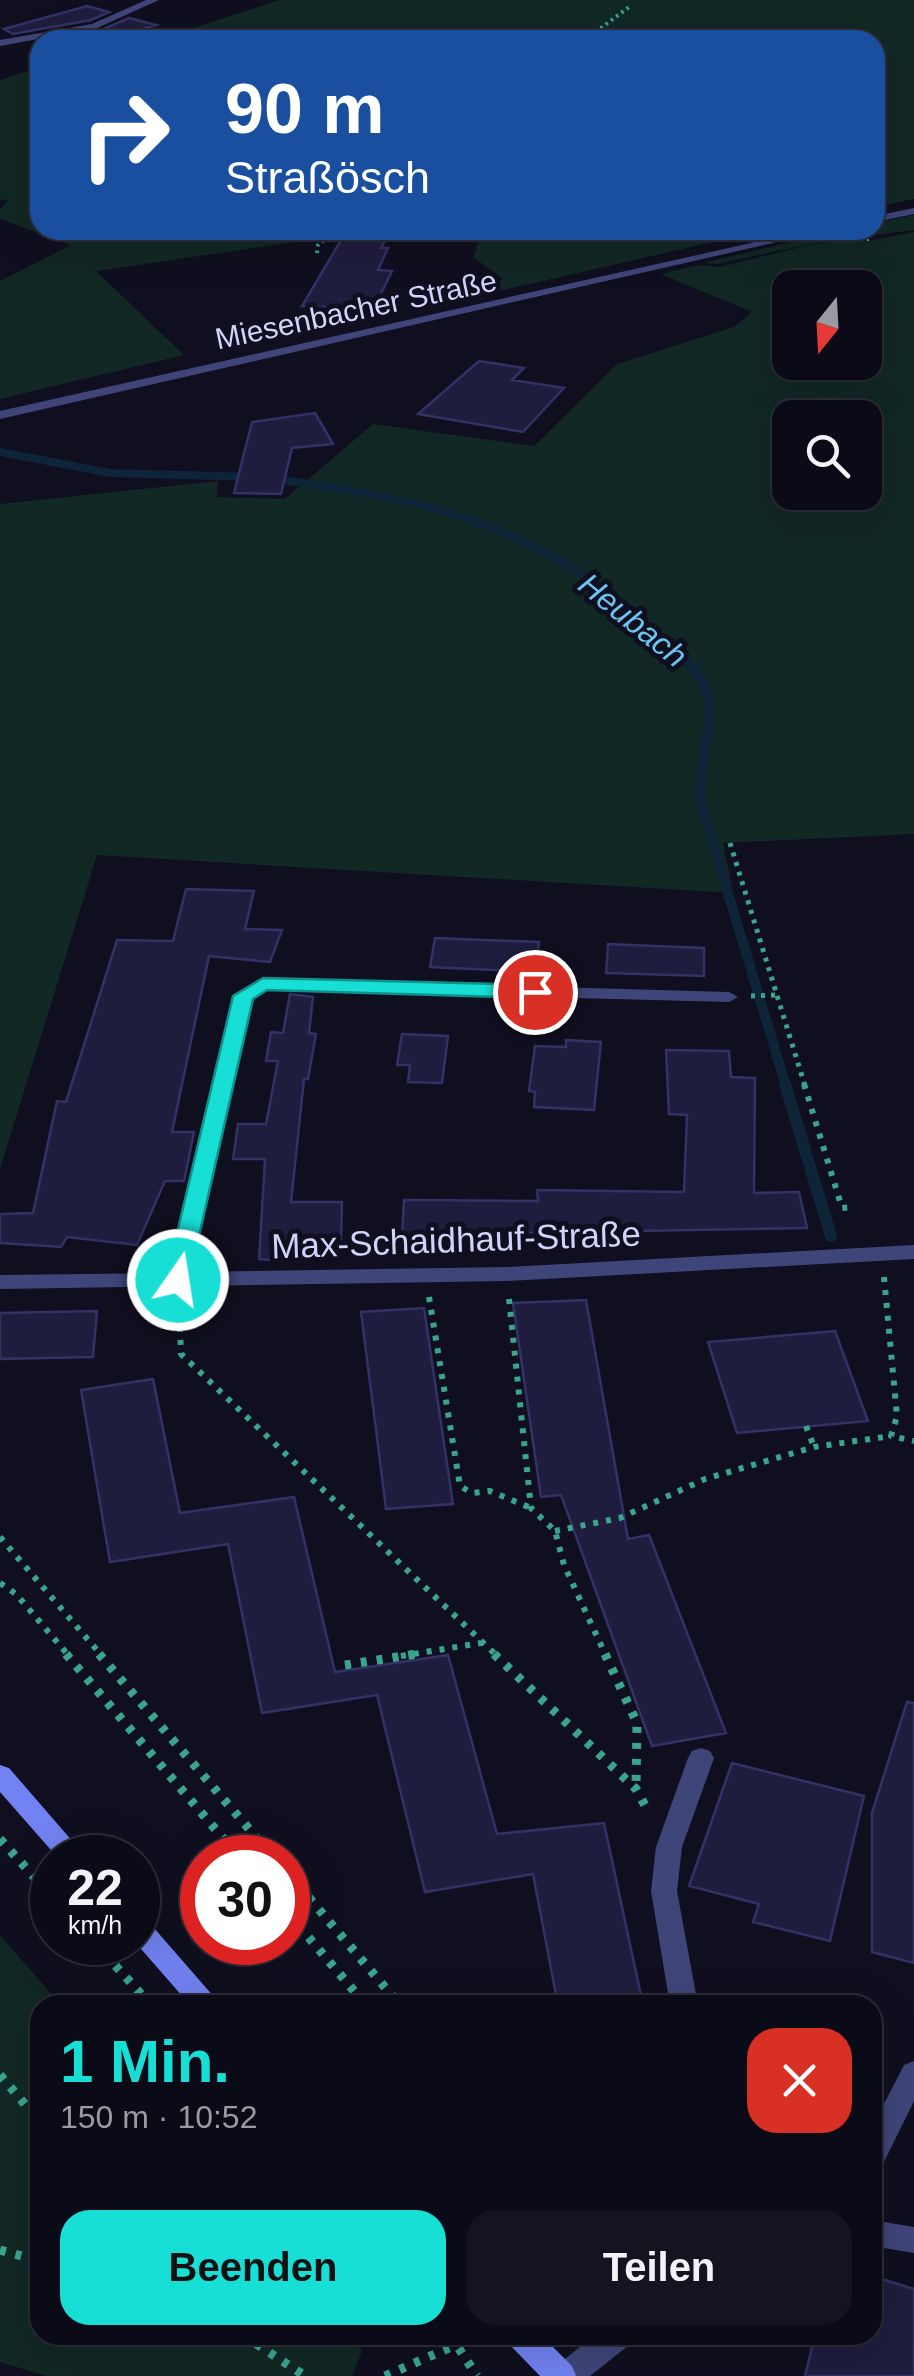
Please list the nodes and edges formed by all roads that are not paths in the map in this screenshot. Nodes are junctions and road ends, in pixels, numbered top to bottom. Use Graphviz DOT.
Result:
graph roads {
  1 [pos="154,0"];
  2 [pos="73,30"];
  3 [pos="30,38"];
  4 [pos="0,44"];
  5 [pos="914,210"];
  6 [pos="885,217"];
  7 [pos="778,240"];
  8 [pos="0,415"];
  9 [pos="730,997"];
  10 [pos="914,1252"];
  11 [pos="178,1280"];
  12 [pos="0,1282"];
  13 [pos="702,1758"];
  14 [pos="0,1775"];
  15 [pos="53,1835"];
  16 [pos="160,1953"];
  17 [pos="198,1995"];
  18 [pos="682,1995"];
  19 [pos="914,2073"];
  20 [pos="882,2137"];
  21 [pos="882,2235"];
  22 [pos="914,2240"];
  23 [pos="531,2345"];
  24 [pos="605,2345"];
  25 [pos="564,2376"];
  1 -- 2 [label="street"];
  3 -- 4 [label="street"];
  5 -- 6 [label="street"];
  7 -- 8 [label="street, Miesenbacher Straße"];
  9 -- 11 [label="street"];
  10 -- 11 [label="street, Max-Schaidhauf-Straße"];
  11 -- 12 [label="street, Max-Schaidhauf-Straße"];
  13 -- 18 [label="street"];
  14 -- 15 [label="main road"];
  16 -- 17 [label="main road"];
  19 -- 20 [label="street"];
  21 -- 22 [label="street"];
  23 -- 25 [label="main road"];
  24 -- 25 [label="street"];
}
